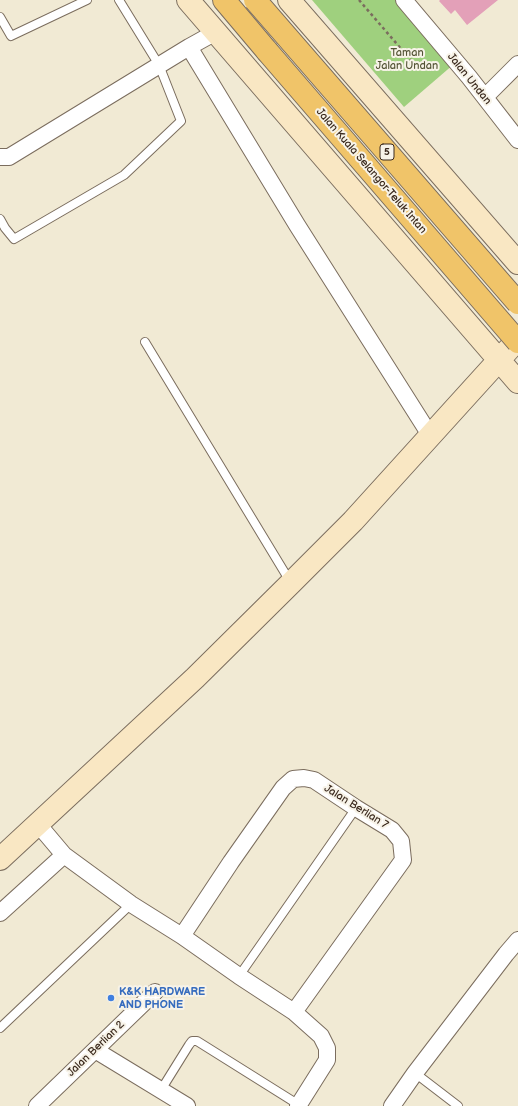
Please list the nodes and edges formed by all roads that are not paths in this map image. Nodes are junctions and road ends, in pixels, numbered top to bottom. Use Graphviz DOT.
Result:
graph roads {
  1 [pos="87,0"];
  2 [pos="119,0"];
  3 [pos="188,0"];
  4 [pos="224,0"];
  5 [pos="255,0"];
  6 [pos="289,0"];
  7 [pos="404,0"];
  8 [pos="0,17"];
  9 [pos="216,32"];
  10 [pos="189,47"];
  11 [pos="518,64"];
  12 [pos="159,65"];
  13 [pos="485,97"];
  14 [pos="518,140"];
  15 [pos="0,157"];
  16 [pos="0,219"];
  17 [pos="484,225"];
  18 [pos="518,254"];
  19 [pos="518,263"];
  20 [pos="432,283"];
  21 [pos="518,303"];
  22 [pos="468,325"];
  23 [pos="518,340"];
  24 [pos="145,342"];
  25 [pos="499,360"];
  26 [pos="518,382"];
  27 [pos="518,390"];
  28 [pos="460,402"];
  29 [pos="430,435"];
  30 [pos="291,583"];
  31 [pos="356,808"];
  32 [pos="37,823"];
  33 [pos="64,855"];
  34 [pos="0,859"];
  35 [pos="131,904"];
  36 [pos="0,913"];
  37 [pos="182,936"];
  38 [pos="518,940"];
  39 [pos="239,976"];
  40 [pos="155,992"];
  41 [pos="294,1012"];
  42 [pos="0,1028"];
  43 [pos="95,1050"];
  44 [pos="415,1072"];
  45 [pos="161,1090"];
  46 [pos="37,1106"];
  47 [pos="187,1106"];
  48 [pos="299,1106"];
  49 [pos="392,1106"];
  50 [pos="458,1106"];
  1 -- 8 [label="lane"];
  2 -- 12 [label="lane"];
  3 -- 9 [label="street"];
  4 -- 23 [label="highway, Jalan Kuala Selangor-Teluk Intan / 5, bridge"];
  5 -- 21 [label="highway, 5, bridge"];
  6 -- 17 [label="street"];
  7 -- 13 [label="street, Jalan Undan"];
  9 -- 10 [label="street"];
  9 -- 20 [label="street"];
  10 -- 12 [label="street"];
  10 -- 29 [label="street"];
  11 -- 13 [label="street"];
  12 -- 15 [label="street"];
  12 -- 16 [label="lane"];
  13 -- 14 [label="street, Jalan Undan"];
  17 -- 18 [label="street"];
  17 -- 19 [label="street"];
  17 -- 20 [label="street"];
  20 -- 22 [label="street"];
  22 -- 25 [label="street"];
  22 -- 28 [label="street"];
  23 -- 25 [label="street"];
  24 -- 30 [label="lane"];
  25 -- 26 [label="street"];
  25 -- 28 [label="street"];
  27 -- 28 [label="street"];
  28 -- 29 [label="street"];
  29 -- 30 [label="street"];
  30 -- 32 [label="street"];
  31 -- 37 [label="street, Jalan Berlian 7"];
  31 -- 39 [label="lane"];
  31 -- 41 [label="street, Jalan Berlian 7"];
  32 -- 33 [label="street"];
  32 -- 34 [label="street"];
  33 -- 35 [label="street"];
  33 -- 36 [label="street"];
  35 -- 37 [label="street"];
  35 -- 42 [label="lane"];
  37 -- 39 [label="street"];
  38 -- 44 [label="street"];
  39 -- 41 [label="street"];
  40 -- 43 [label="street, Jalan Berlian 2"];
  41 -- 48 [label="street"];
  43 -- 45 [label="street"];
  43 -- 46 [label="street, Jalan Berlian 2"];
  44 -- 49 [label="street"];
  44 -- 50 [label="lane"];
  45 -- 47 [label="street"];
  45 -- 48 [label="lane"];
}
